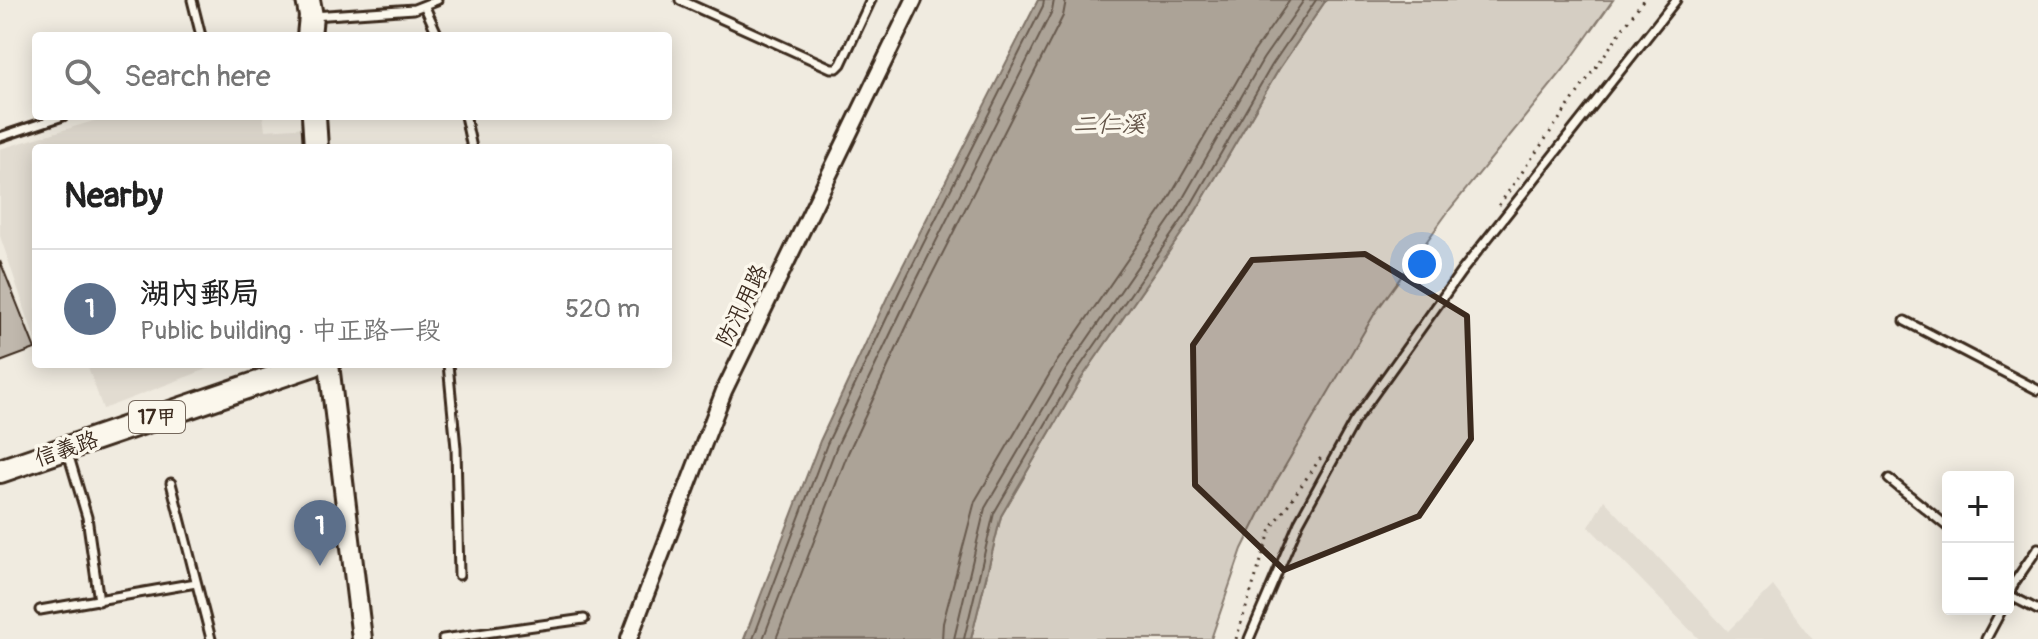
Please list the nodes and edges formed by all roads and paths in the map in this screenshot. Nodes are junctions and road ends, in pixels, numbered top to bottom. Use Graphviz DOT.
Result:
graph roads {
  1 [pos="192,0"];
  2 [pos="437,0"];
  3 [pos="680,0"];
  4 [pos="871,0"];
  5 [pos="914,0"];
  6 [pos="1676,0"];
  7 [pos="425,7"];
  8 [pos="309,25"];
  9 [pos="200,32"];
  10 [pos="436,32"];
  11 [pos="51,120"];
  12 [pos="314,120"];
  13 [pos="466,120"];
  14 [pos="0,137"];
  15 [pos="316,144"];
  16 [pos="471,144"];
  17 [pos="1905,321"];
  18 [pos="302,368"];
  19 [pos="329,368"];
  20 [pos="448,368"];
  21 [pos="2038,390"];
  22 [pos="66,447"];
  23 [pos="0,471"];
  24 [pos="1889,479"];
  25 [pos="171,483"];
  26 [pos="1942,522"];
  27 [pos="2038,548"];
  28 [pos="459,575"];
  29 [pos="2014,576"];
  30 [pos="196,583"];
  31 [pos="2014,599"];
  32 [pos="99,601"];
  33 [pos="40,610"];
  34 [pos="2038,610"];
  35 [pos="1999,615"];
  36 [pos="584,619"];
  37 [pos="211,639"];
  38 [pos="362,639"];
  39 [pos="443,639"];
  40 [pos="629,639"];
  41 [pos="1249,639"];
  42 [pos="1986,639"];
  1 -- 9 [label="lane"];
  2 -- 7 [label="lane"];
  3 -- 4 [label="lane"];
  5 -- 40 [label="street, 防汛用路"];
  6 -- 41 [label="lane"];
  7 -- 8 [label="lane"];
  7 -- 10 [label="lane"];
  11 -- 14 [label="lane"];
  12 -- 15 [label="main road"];
  13 -- 16 [label="lane"];
  17 -- 21 [label="lane"];
  18 -- 22 [label="main road, 信義路 / 17甲"];
  19 -- 38 [label="street"];
  20 -- 28 [label="lane"];
  22 -- 23 [label="main road, 信義路 / 17甲"];
  22 -- 32 [label="lane"];
  24 -- 26 [label="lane"];
  25 -- 30 [label="lane"];
  27 -- 29 [label="lane"];
  30 -- 32 [label="lane"];
  30 -- 37 [label="lane"];
  31 -- 34 [label="lane"];
  32 -- 33 [label="lane"];
  35 -- 42 [label="lane"];
  36 -- 39 [label="lane"];
}
